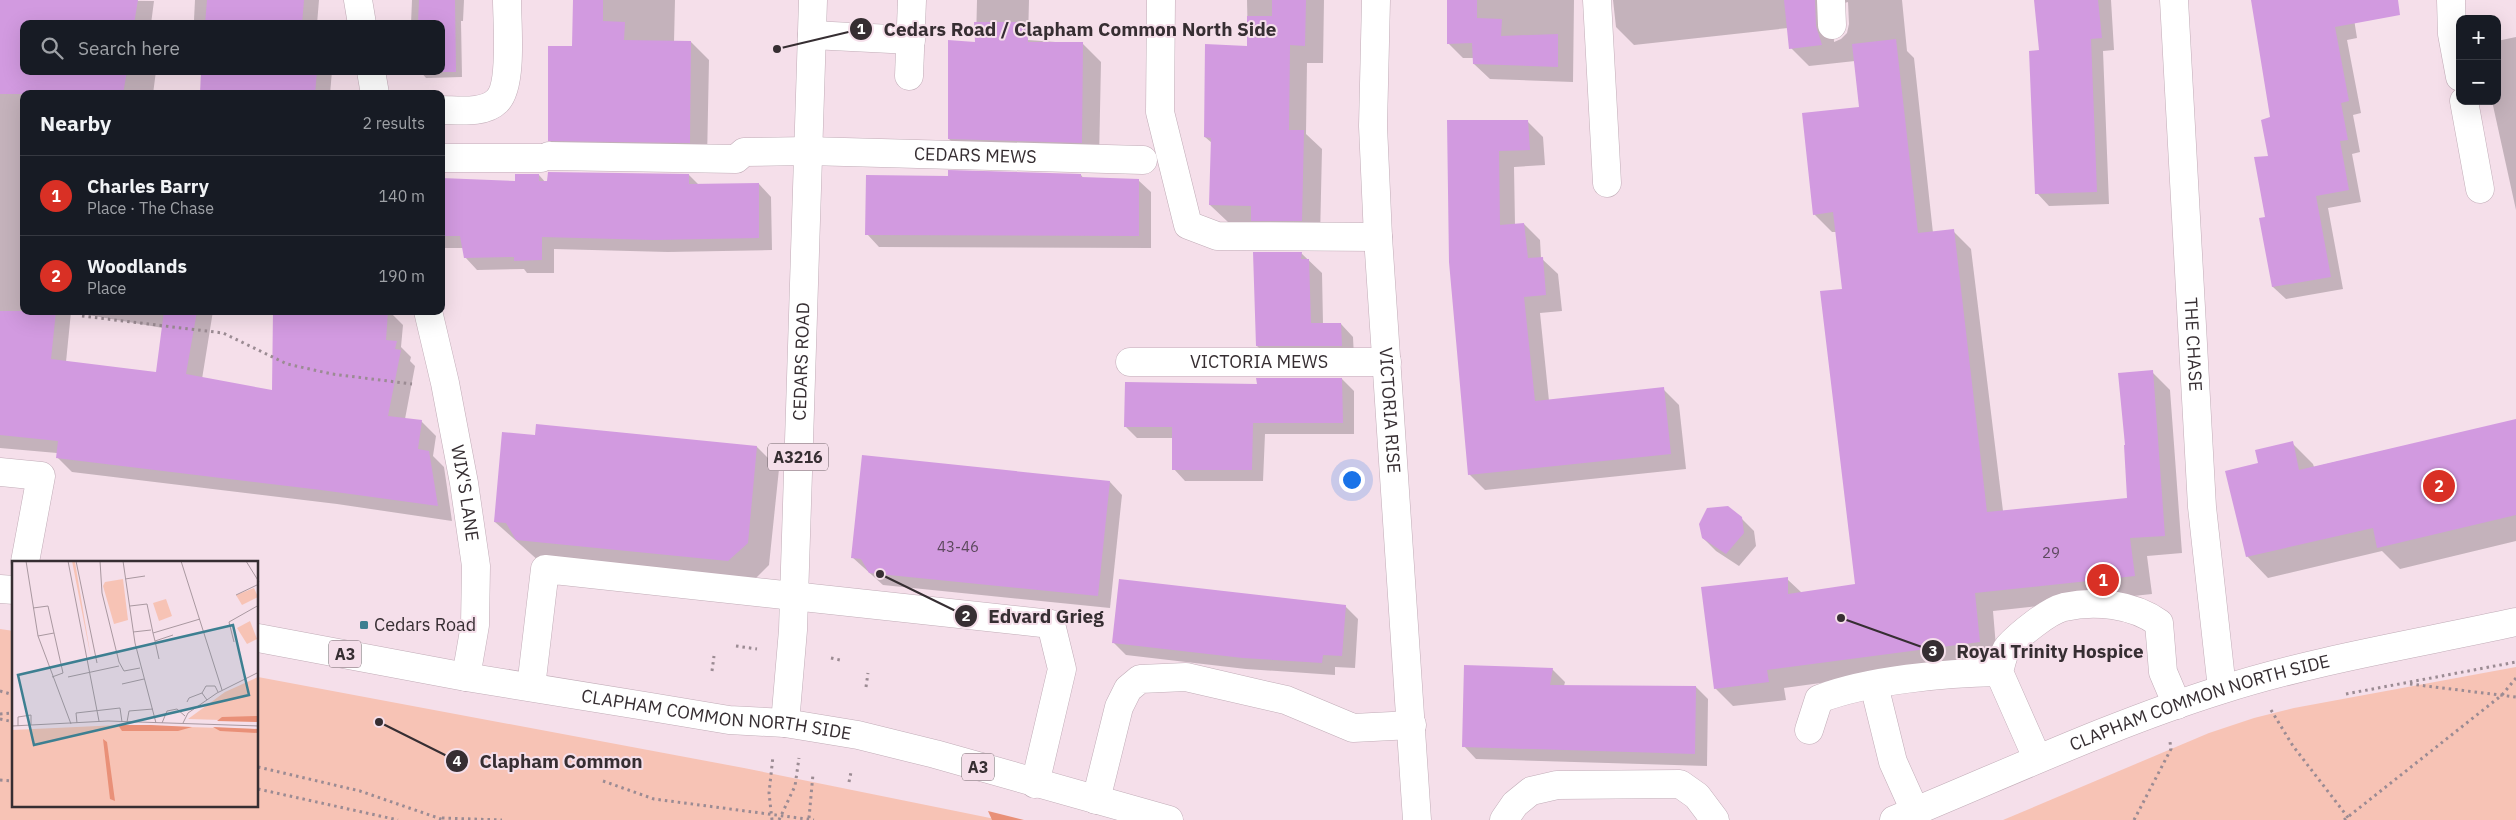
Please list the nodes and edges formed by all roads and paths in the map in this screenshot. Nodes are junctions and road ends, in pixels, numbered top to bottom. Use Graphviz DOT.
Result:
graph roads {
  1 [pos="358,0"];
  2 [pos="508,0"];
  3 [pos="813,0"];
  4 [pos="912,0"];
  5 [pos="1161,0"];
  6 [pos="1376,0"];
  7 [pos="1597,0"];
  8 [pos="2174,0"];
  9 [pos="2451,0"];
  10 [pos="361,20"];
  11 [pos="812,35"];
  12 [pos="911,40"];
  13 [pos="2457,60"];
  14 [pos="372,75"];
  15 [pos="910,76"];
  16 [pos="375,90"];
  17 [pos="2465,105"];
  18 [pos="445,110"];
  19 [pos="808,151"];
  20 [pos="445,158"];
  21 [pos="1143,160"];
  22 [pos="1607,183"];
  23 [pos="2480,189"];
  24 [pos="1378,237"];
  25 [pos="429,315"];
  26 [pos="82,316"];
  27 [pos="1130,362"];
  28 [pos="1387,362"];
  29 [pos="445,383"];
  30 [pos="0,472"];
  31 [pos="25,561"];
  32 [pos="793,595"];
  33 [pos="2516,622"];
  34 [pos="259,638"];
  35 [pos="736,646"];
  36 [pos="757,649"];
  37 [pos="714,656"];
  38 [pos="831,658"];
  39 [pos="840,660"];
  40 [pos="2516,662"];
  41 [pos="712,671"];
  42 [pos="1999,672"];
  43 [pos="868,674"];
  44 [pos="466,677"];
  45 [pos="2516,678"];
  46 [pos="2389,679"];
  47 [pos="2405,683"];
  48 [pos="1874,685"];
  49 [pos="531,687"];
  50 [pos="866,687"];
  51 [pos="2222,689"];
  52 [pos="2343,695"];
  53 [pos="2502,695"];
  54 [pos="2516,697"];
  55 [pos="2177,705"];
  56 [pos="2279,706"];
  57 [pos="2270,708"];
  58 [pos="2262,710"];
  59 [pos="785,723"];
  60 [pos="1412,725"];
  61 [pos="1810,730"];
  62 [pos="2170,744"];
  63 [pos="2037,758"];
  64 [pos="259,767"];
  65 [pos="851,772"];
  66 [pos="813,774"];
  67 [pos="603,781"];
  68 [pos="849,782"];
  69 [pos="1035,784"];
  70 [pos="259,789"];
  71 [pos="1096,800"];
  72 [pos="770,813"];
  73 [pos="782,814"];
  74 [pos="1904,816"];
  75 [pos="438,818"];
  76 [pos="808,819"];
  77 [pos="2347,819"];
  78 [pos="398,820"];
  79 [pos="444,820"];
  80 [pos="502,820"];
  81 [pos="772,820"];
  82 [pos="779,820"];
  83 [pos="814,820"];
  84 [pos="1170,820"];
  85 [pos="1417,820"];
  86 [pos="1504,820"];
  87 [pos="1715,820"];
  88 [pos="2134,820"];
  1 -- 10 [label="main road"];
  2 -- 18 [label="main road"];
  3 -- 11 [label="main road, CEDARS ROAD / A3216"];
  4 -- 12 [label="main road"];
  5 -- 24 [label="main road"];
  6 -- 24 [label="main road, VICTORIA RISE"];
  7 -- 22 [label="main road"];
  8 -- 51 [label="main road, THE CHASE"];
  9 -- 13 [label="main road"];
  11 -- 12 [label="main road"];
  11 -- 19 [label="main road, CEDARS ROAD / A3216"];
  12 -- 15 [label="main road"];
  14 -- 16 [label="main road"];
  17 -- 23 [label="main road"];
  19 -- 20 [label="main road, CEDARS MEWS"];
  19 -- 21 [label="main road, CEDARS MEWS"];
  19 -- 32 [label="main road, CEDARS ROAD / A3216"];
  24 -- 28 [label="main road, VICTORIA RISE"];
  25 -- 29 [label="main road, WIX'S LANE"];
  26 -- 29 [label="path"];
  27 -- 28 [label="main road, VICTORIA MEWS"];
  28 -- 60 [label="main road, VICTORIA RISE"];
  29 -- 44 [label="main road, WIX'S LANE"];
  30 -- 31 [label="main road"];
  32 -- 49 [label="main road"];
  32 -- 59 [label="main road, CEDARS ROAD / A3216"];
  32 -- 69 [label="main road"];
  33 -- 51 [label="main road, CLAPHAM COMMON NORTH SIDE"];
  34 -- 44 [label="main road, CLAPHAM COMMON NORTH SIDE / A3"];
  35 -- 36 [label="path"];
  37 -- 41 [label="path"];
  38 -- 39 [label="path"];
  40 -- 47 [label="path"];
  42 -- 48 [label="main road"];
  42 -- 55 [label="main road"];
  42 -- 63 [label="main road"];
  43 -- 50 [label="path"];
  44 -- 49 [label="main road, CLAPHAM COMMON NORTH SIDE / A3"];
  45 -- 53 [label="path"];
  46 -- 47 [label="path"];
  47 -- 52 [label="path"];
  47 -- 53 [label="path"];
  48 -- 61 [label="main road"];
  48 -- 74 [label="main road"];
  49 -- 59 [label="main road, CLAPHAM COMMON NORTH SIDE / A3"];
  51 -- 55 [label="main road, CLAPHAM COMMON NORTH SIDE"];
  53 -- 54 [label="path"];
  53 -- 77 [label="path"];
  55 -- 63 [label="main road, CLAPHAM COMMON NORTH SIDE"];
  56 -- 57 [label="path"];
  57 -- 58 [label="path"];
  57 -- 77 [label="path"];
  59 -- 69 [label="main road, CLAPHAM COMMON NORTH SIDE / A3"];
  59 -- 72 [label="path"];
  59 -- 73 [label="path"];
  60 -- 71 [label="main road"];
  60 -- 85 [label="main road, VICTORIA RISE"];
  62 -- 88 [label="path"];
  63 -- 74 [label="main road, CLAPHAM COMMON NORTH SIDE"];
  64 -- 75 [label="path"];
  65 -- 68 [label="path"];
  66 -- 76 [label="path"];
  67 -- 72 [label="path"];
  69 -- 71 [label="main road, CLAPHAM COMMON NORTH SIDE / A3"];
  70 -- 78 [label="path"];
  71 -- 84 [label="main road, CLAPHAM COMMON NORTH SIDE / A3"];
  72 -- 73 [label="path"];
  72 -- 81 [label="path"];
  73 -- 76 [label="path"];
  73 -- 82 [label="path"];
  75 -- 79 [label="path"];
  75 -- 80 [label="path"];
  76 -- 83 [label="path"];
  86 -- 87 [label="main road"];
}
